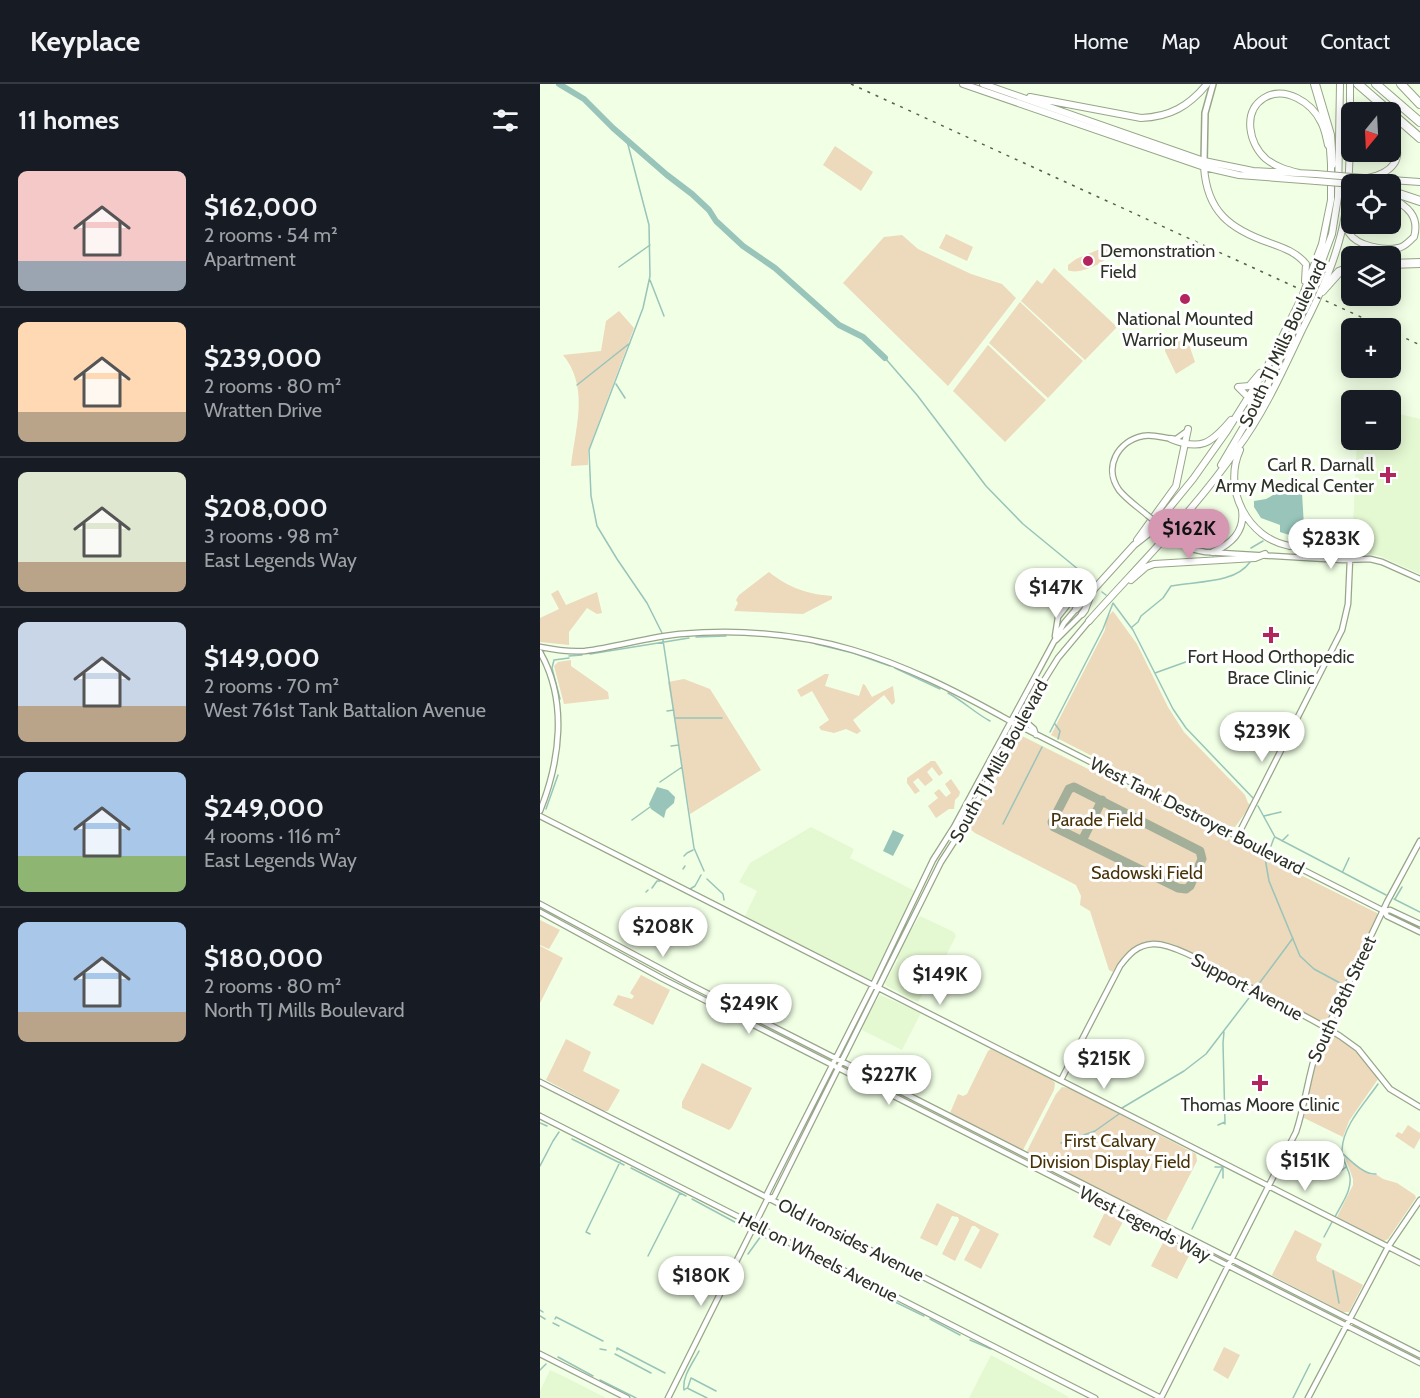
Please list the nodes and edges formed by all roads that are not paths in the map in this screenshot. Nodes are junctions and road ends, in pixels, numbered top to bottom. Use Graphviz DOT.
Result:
graph roads {
  1 [pos="963,84"];
  2 [pos="1207,84"];
  3 [pos="1212,84"];
  4 [pos="1316,84"];
  5 [pos="1340,84"];
  6 [pos="1350,84"];
  7 [pos="1376,84"];
  8 [pos="1401,84"];
  9 [pos="985,85"];
  10 [pos="1361,87"];
  11 [pos="1350,102"];
  12 [pos="1420,104"];
  13 [pos="1420,122"];
  14 [pos="1420,138"];
  15 [pos="1394,162"];
  16 [pos="1204,164"];
  17 [pos="1332,164"];
  18 [pos="1299,173"];
  19 [pos="1384,174"];
  20 [pos="1316,178"];
  21 [pos="1341,178"];
  22 [pos="1401,181"];
  23 [pos="1341,182"];
  24 [pos="1420,182"];
  25 [pos="1401,195"];
  26 [pos="1420,201"];
  27 [pos="1401,204"];
  28 [pos="1341,229"];
  29 [pos="1349,234"];
  30 [pos="1420,263"];
  31 [pos="1401,264"];
  32 [pos="1341,271"];
  33 [pos="1322,291"];
  34 [pos="1302,297"];
  35 [pos="1267,367"];
  36 [pos="1248,400"];
  37 [pos="1245,426"];
  38 [pos="1188,429"];
  39 [pos="1245,438"];
  40 [pos="1171,439"];
  41 [pos="1185,445"];
  42 [pos="1208,486"];
  43 [pos="1240,505"];
  44 [pos="1134,545"];
  45 [pos="1290,546"];
  46 [pos="1213,552"];
  47 [pos="1265,554"];
  48 [pos="1350,559"];
  49 [pos="1420,579"];
  50 [pos="1120,587"];
  51 [pos="1076,609"];
  52 [pos="1089,621"];
  53 [pos="1054,642"];
  54 [pos="540,647"];
  55 [pos="540,652"];
  56 [pos="1026,710"];
  57 [pos="1010,721"];
  58 [pos="1017,725"];
  59 [pos="1036,735"];
  60 [pos="540,811"];
  61 [pos="540,816"];
  62 [pos="1237,837"];
  63 [pos="1420,841"];
  64 [pos="540,904"];
  65 [pos="1383,911"];
  66 [pos="540,912"];
  67 [pos="1420,924"];
  68 [pos="1420,932"];
  69 [pos="663,979"];
  70 [pos="679,979"];
  71 [pos="689,984"];
  72 [pos="675,985"];
  73 [pos="873,985"];
  74 [pos="879,988"];
  75 [pos="1327,1028"];
  76 [pos="836,1059"];
  77 [pos="842,1062"];
  78 [pos="833,1065"];
  79 [pos="839,1068"];
  80 [pos="1060,1080"];
  81 [pos="540,1083"];
  82 [pos="1420,1107"];
  83 [pos="540,1116"];
  84 [pos="1269,1186"];
  85 [pos="768,1198"];
  86 [pos="1420,1200"];
  87 [pos="755,1226"];
  88 [pos="1388,1247"];
  89 [pos="1232,1259"];
  90 [pos="1420,1263"];
  91 [pos="1228,1266"];
  92 [pos="1350,1319"];
  93 [pos="1347,1326"];
  94 [pos="540,1354"];
  95 [pos="1420,1355"];
  96 [pos="1420,1363"];
  97 [pos="627,1398"];
  98 [pos="668,1398"];
  99 [pos="1095,1398"];
  100 [pos="1161,1398"];
  101 [pos="1308,1398"];
  1 -- 16 [label="main road"];
  2 -- 9 [label="main road"];
  3 -- 16 [label="main road"];
  4 -- 17 [label="highway"];
  5 -- 37 [label="main road, South TJ Mills Boulevard"];
  6 -- 11 [label="main road, South TJ Mills Boulevard"];
  7 -- 13 [label="highway"];
  8 -- 12 [label="highway"];
  9 -- 16 [label="main road"];
  10 -- 14 [label="highway"];
  15 -- 19 [label="main road"];
  16 -- 18 [label="main road"];
  16 -- 20 [label="main road"];
  16 -- 34 [label="main road"];
  17 -- 18 [label="main road, South TJ Mills Boulevard"];
  17 -- 34 [label="main road, South TJ Mills Boulevard"];
  18 -- 20 [label="main road"];
  20 -- 21 [label="main road, bridge"];
  20 -- 23 [label="main road, bridge"];
  22 -- 24 [label="main road"];
  25 -- 26 [label="highway"];
  27 -- 29 [label="main road"];
  28 -- 33 [label="main road, South TJ Mills Boulevard"];
  30 -- 31 [label="highway"];
  32 -- 33 [label="highway"];
  33 -- 39 [label="main road, South TJ Mills Boulevard"];
  34 -- 35 [label="main road, South TJ Mills Boulevard"];
  35 -- 36 [label="main road, South TJ Mills Boulevard"];
  35 -- 36 [label="main road"];
  36 -- 37 [label="main road"];
  36 -- 41 [label="main road"];
  36 -- 44 [label="main road, South TJ Mills Boulevard"];
  37 -- 42 [label="main road, South TJ Mills Boulevard"];
  38 -- 40 [label="street"];
  38 -- 41 [label="main road"];
  39 -- 42 [label="main road, South TJ Mills Boulevard"];
  39 -- 43 [label="main road"];
  40 -- 41 [label="main road"];
  40 -- 46 [label="street, bridge"];
  41 -- 44 [label="main road"];
  42 -- 50 [label="main road, South TJ Mills Boulevard"];
  43 -- 45 [label="main road"];
  43 -- 46 [label="main road"];
  44 -- 51 [label="main road, South TJ Mills Boulevard"];
  45 -- 48 [label="street"];
  46 -- 47 [label="street"];
  47 -- 48 [label="street"];
  47 -- 50 [label="main road"];
  48 -- 49 [label="street"];
  48 -- 62 [label="street"];
  50 -- 52 [label="main road, South TJ Mills Boulevard"];
  51 -- 53 [label="street"];
  51 -- 53 [label="street"];
  52 -- 56 [label="street, South TJ Mills Boulevard"];
  53 -- 57 [label="street, South TJ Mills Boulevard"];
  54 -- 57 [label="street, West Tank Destroyer Boulevard"];
  55 -- 60 [label="street"];
  56 -- 58 [label="street, South TJ Mills Boulevard"];
  56 -- 59 [label="street"];
  57 -- 58 [label="street, West Tank Destroyer Boulevard"];
  57 -- 73 [label="street, South TJ Mills Boulevard"];
  58 -- 59 [label="street, West Tank Destroyer Boulevard"];
  58 -- 74 [label="street, South TJ Mills Boulevard"];
  59 -- 62 [label="street, West Tank Destroyer Boulevard"];
  61 -- 73 [label="street"];
  62 -- 65 [label="street, West Tank Destroyer Boulevard"];
  63 -- 65 [label="street, South 58th Street"];
  64 -- 70 [label="street, West Legends Way"];
  65 -- 67 [label="street, West Tank Destroyer Boulevard"];
  65 -- 68 [label="street, West Tank Destroyer Boulevard"];
  65 -- 75 [label="street, South 58th Street"];
  66 -- 69 [label="street, West Legends Way"];
  69 -- 70 [label="street"];
  69 -- 72 [label="street, West Legends Way"];
  70 -- 71 [label="street, West Legends Way"];
  71 -- 72 [label="street"];
  71 -- 76 [label="street, West Legends Way"];
  72 -- 78 [label="street, West Legends Way"];
  73 -- 74 [label="street"];
  73 -- 76 [label="street, South TJ Mills Boulevard"];
  74 -- 77 [label="street, South TJ Mills Boulevard"];
  74 -- 80 [label="street"];
  75 -- 80 [label="street, Support Avenue"];
  75 -- 82 [label="street, Support Avenue"];
  75 -- 84 [label="street, South 58th Street"];
  76 -- 77 [label="street, West Legends Way"];
  76 -- 78 [label="street, South TJ Mills Boulevard"];
  77 -- 79 [label="street, South TJ Mills Boulevard"];
  77 -- 89 [label="street, West Legends Way"];
  78 -- 79 [label="street, West Legends Way"];
  78 -- 85 [label="street, South TJ Mills Boulevard"];
  79 -- 85 [label="street, South TJ Mills Boulevard"];
  79 -- 91 [label="street, West Legends Way"];
  80 -- 84 [label="street"];
  81 -- 85 [label="street, Old Ironsides Avenue"];
  83 -- 87 [label="street, Hell on Wheels Avenue"];
  84 -- 88 [label="street"];
  84 -- 89 [label="street, South 58th Street"];
  85 -- 87 [label="street"];
  85 -- 100 [label="street, Old Ironsides Avenue"];
  86 -- 88 [label="street"];
  87 -- 98 [label="street"];
  87 -- 99 [label="street, Hell on Wheels Avenue"];
  88 -- 90 [label="street"];
  88 -- 92 [label="street"];
  89 -- 91 [label="street, South 58th Street"];
  89 -- 92 [label="street, West Legends Way"];
  91 -- 93 [label="street, West Legends Way"];
  91 -- 100 [label="street, South 58th Street"];
  92 -- 93 [label="street"];
  92 -- 95 [label="street, West Legends Way"];
  93 -- 96 [label="street, West Legends Way"];
  93 -- 101 [label="street"];
  94 -- 97 [label="street"];
}
